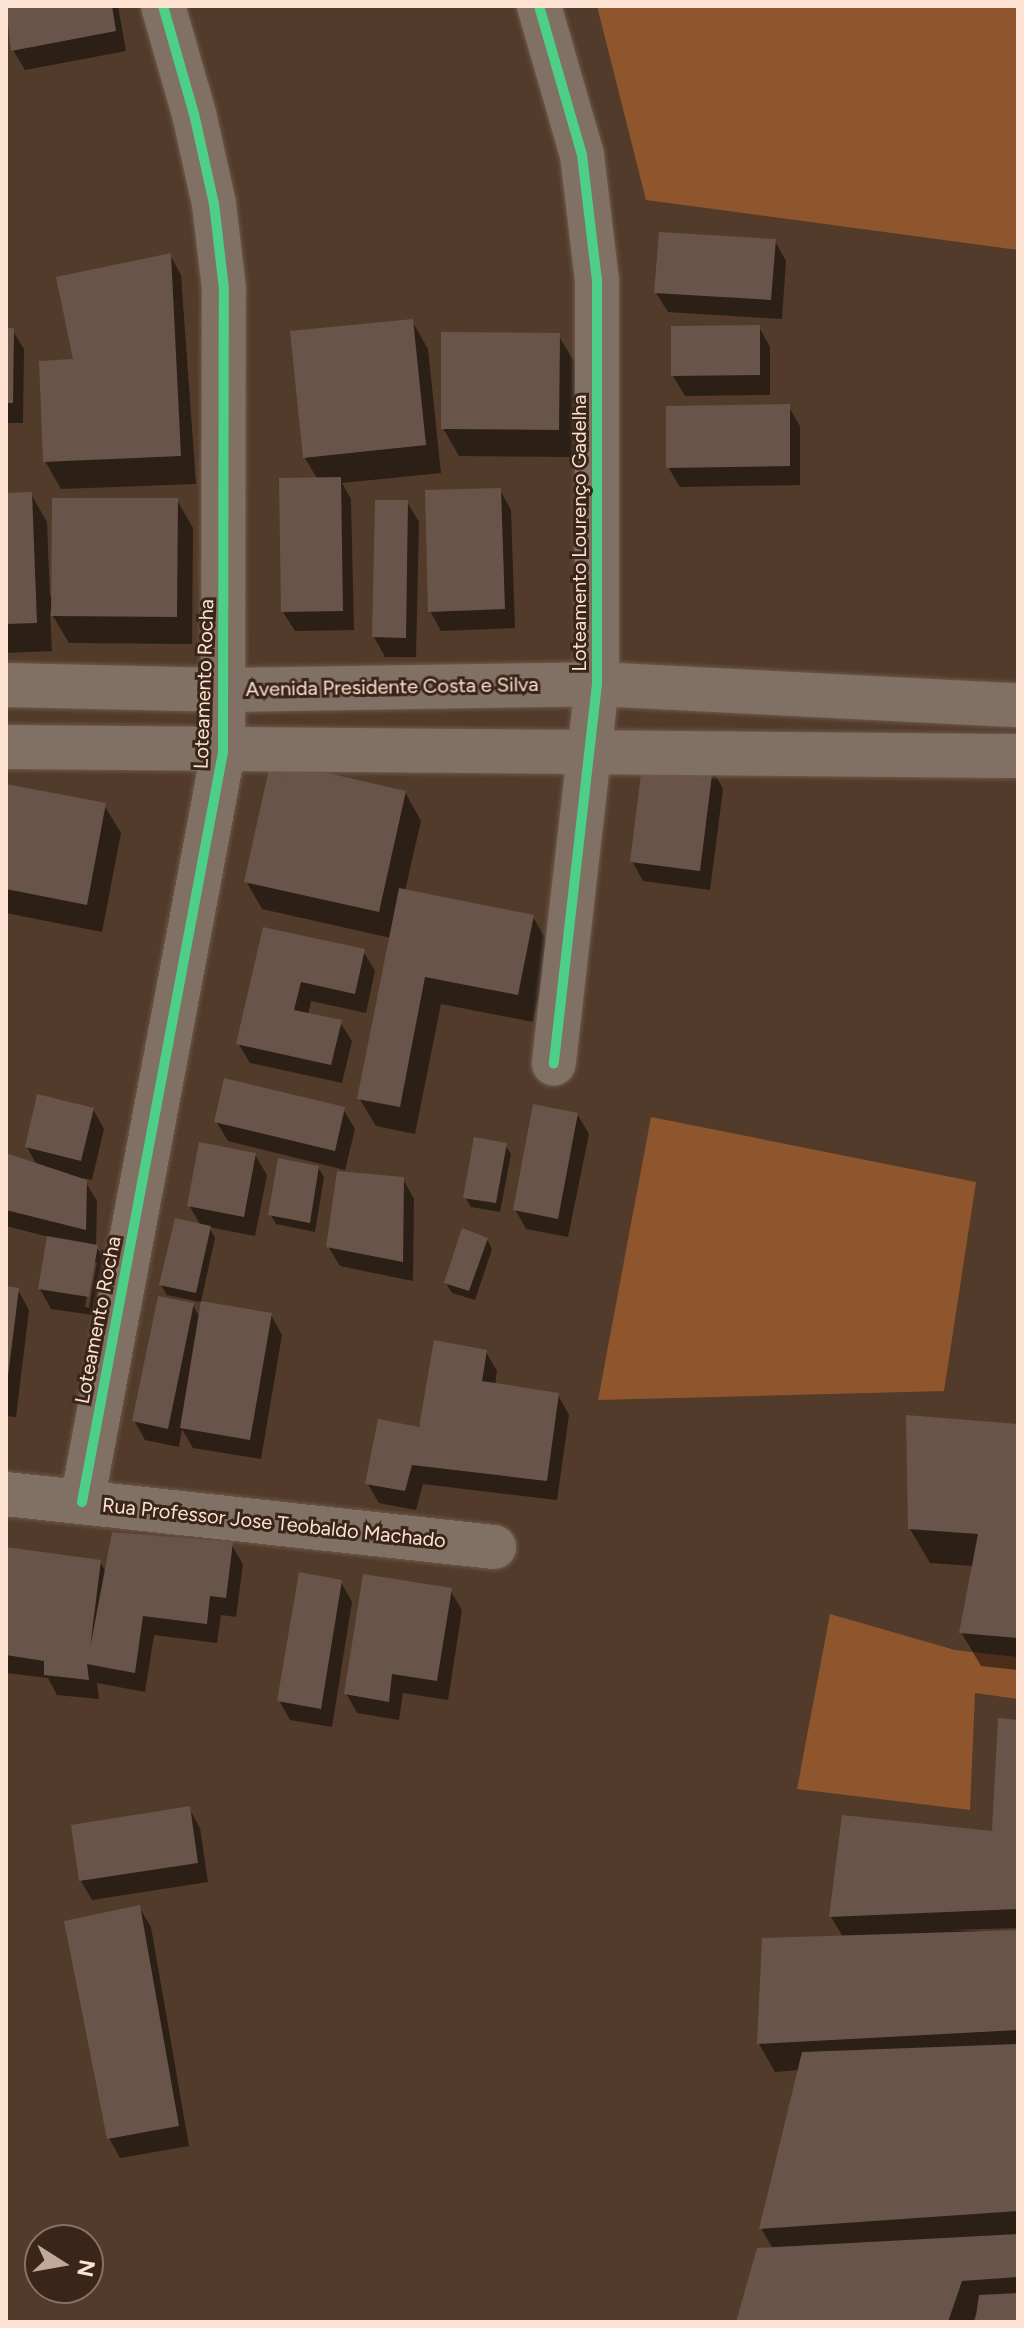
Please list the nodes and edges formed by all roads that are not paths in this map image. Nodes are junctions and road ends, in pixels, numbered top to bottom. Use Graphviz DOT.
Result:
graph roads {
  1 [pos="163,6"];
  2 [pos="539,6"];
  3 [pos="597,684"];
  4 [pos="6,685"];
  5 [pos="226,690"];
  6 [pos="1018,705"];
  7 [pos="6,747"];
  8 [pos="223,752"];
  9 [pos="591,752"];
  10 [pos="1018,756"];
  11 [pos="554,1064"];
  12 [pos="6,1494"];
  13 [pos="82,1502"];
  14 [pos="494,1547"];
  1 -- 5 [label="street, Loteamento Rocha"];
  2 -- 3 [label="street, Loteamento Lourenço Gadelha"];
  3 -- 5 [label="street, Avenida Presidente Costa e Silva"];
  3 -- 6 [label="street, Avenida Presidente Costa e Silva"];
  3 -- 9 [label="street, Loteamento Lourenço Gadelha"];
  4 -- 5 [label="street, Avenida Presidente Costa e Silva"];
  5 -- 8 [label="street, Loteamento Rocha"];
  7 -- 8 [label="street"];
  8 -- 9 [label="street"];
  8 -- 13 [label="street, Loteamento Rocha"];
  9 -- 10 [label="street"];
  9 -- 11 [label="street, Loteamento Lourenço Gadelha"];
  12 -- 13 [label="street, Rua Professor Jose Teobaldo Machado"];
  13 -- 14 [label="street, Rua Professor Jose Teobaldo Machado"];
}
